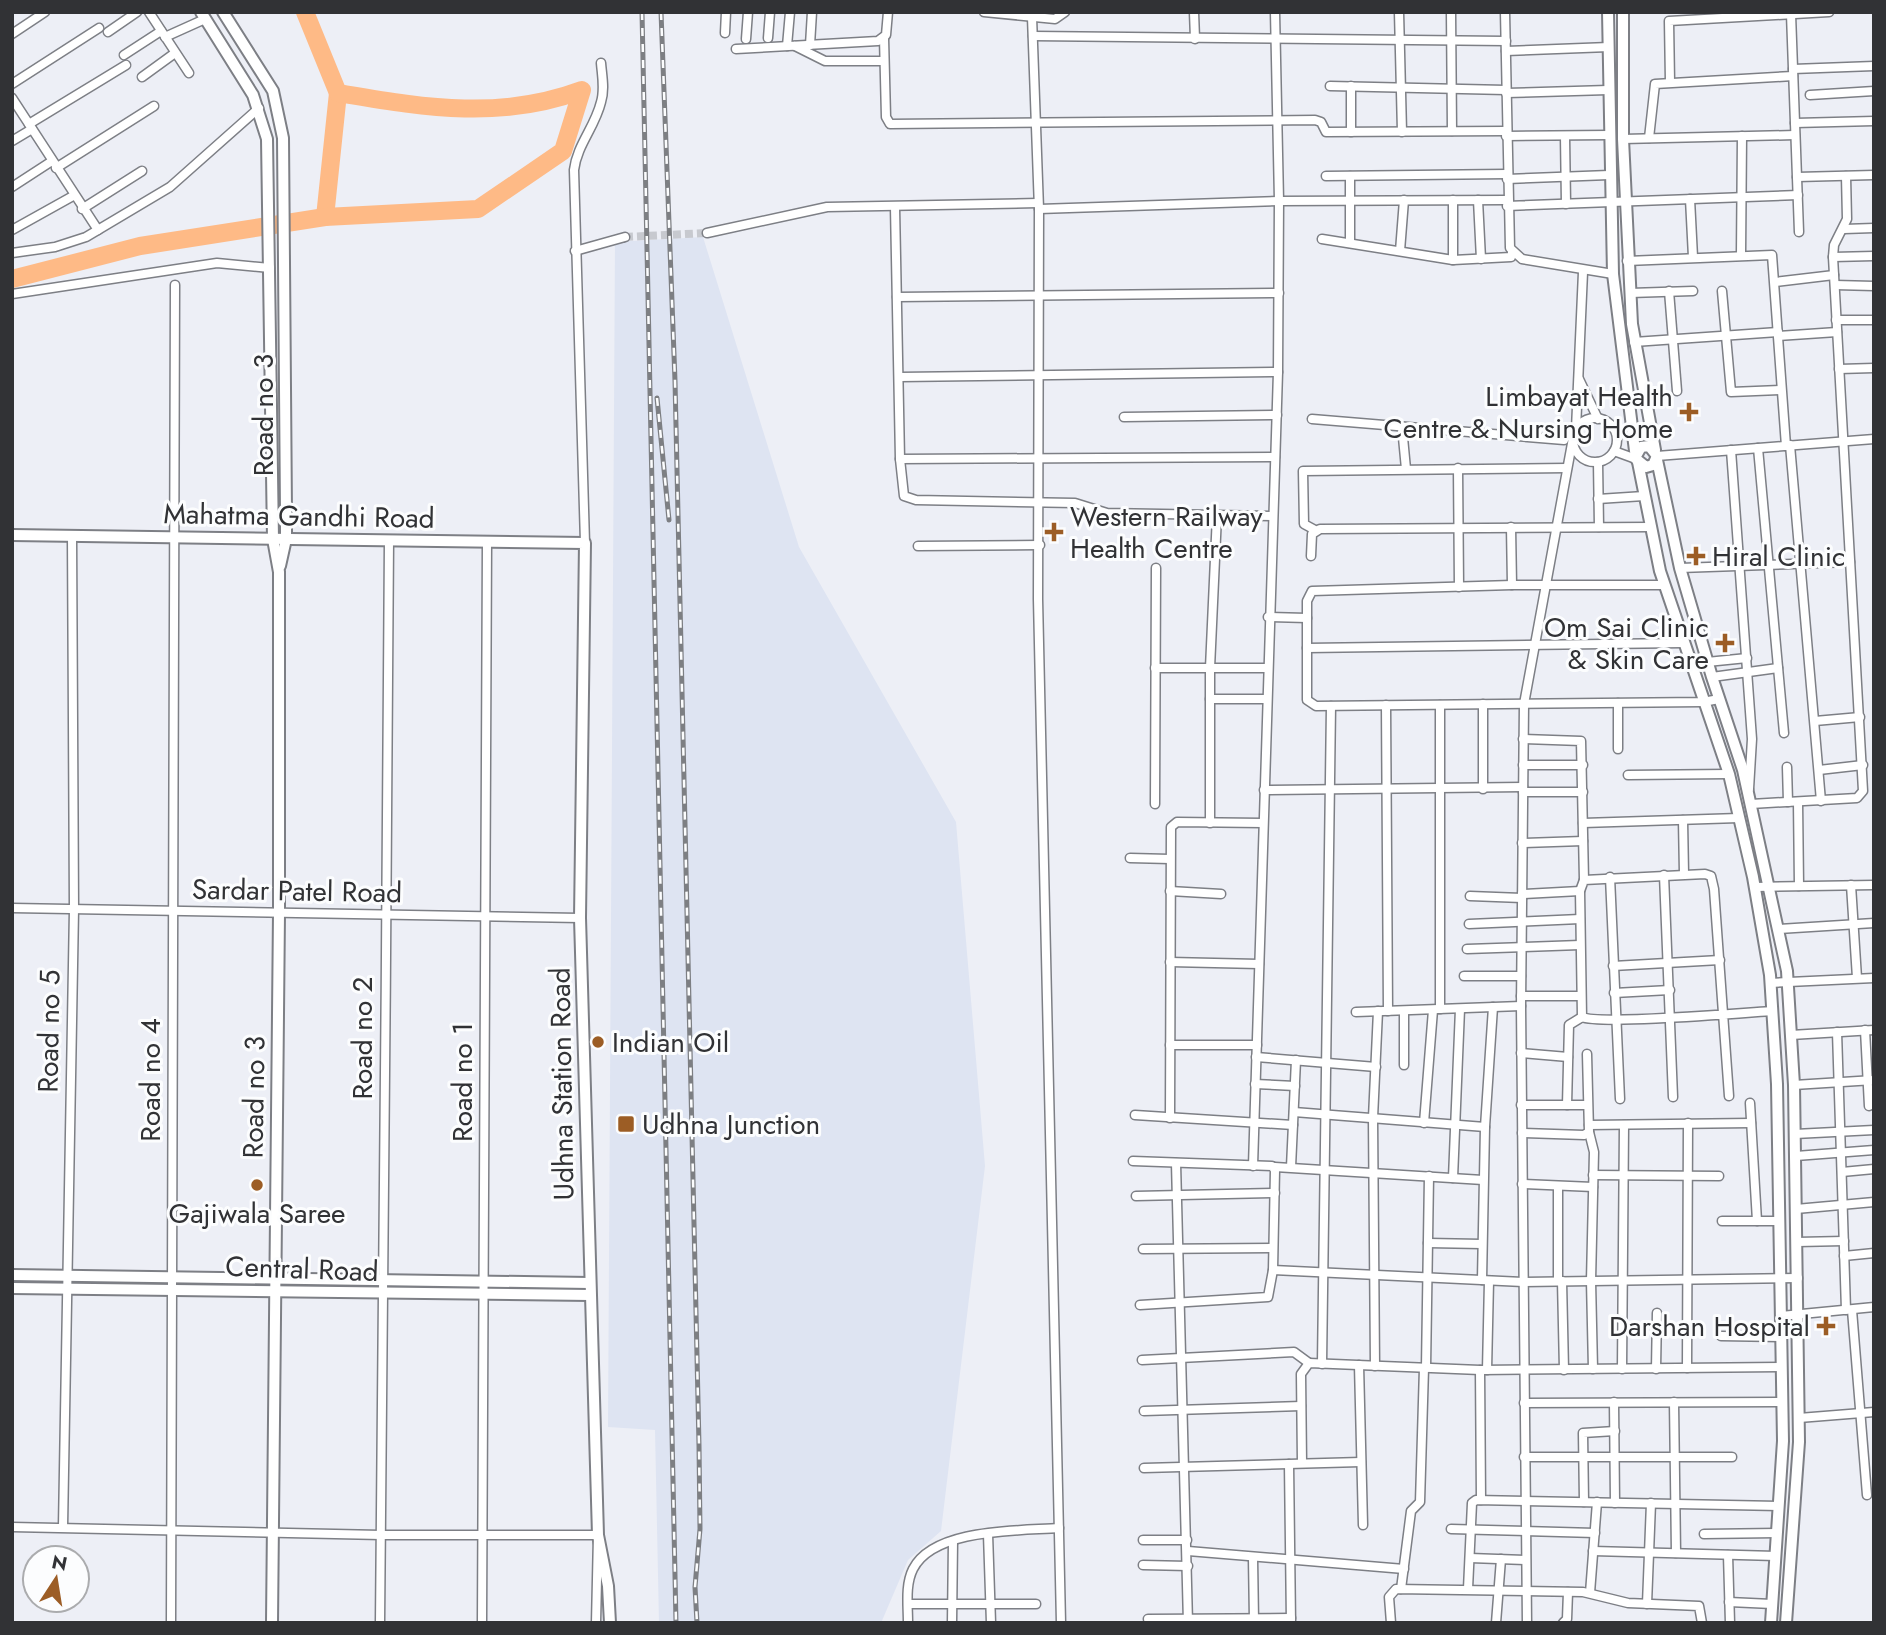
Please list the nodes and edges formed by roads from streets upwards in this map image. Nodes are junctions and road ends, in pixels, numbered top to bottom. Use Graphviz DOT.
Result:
graph roads {
  1 [pos="45,12"];
  2 [pos="137,12"];
  3 [pos="149,12"];
  4 [pos="223,12"];
  5 [pos="726,12"];
  6 [pos="748,12"];
  7 [pos="770,12"];
  8 [pos="790,12"];
  9 [pos="812,12"];
  10 [pos="888,12"];
  11 [pos="984,12"];
  12 [pos="1065,12"];
  13 [pos="1194,12"];
  14 [pos="1275,12"];
  15 [pos="1399,12"];
  16 [pos="1451,12"];
  17 [pos="1505,12"];
  18 [pos="1608,12"];
  19 [pos="1623,12"];
  20 [pos="1829,12"];
  21 [pos="1787,13"];
  22 [pos="1725,14"];
  23 [pos="1684,15"];
  24 [pos="203,16"];
  25 [pos="1032,17"];
  26 [pos="725,33"];
  27 [pos="12,34"];
  28 [pos="163,34"];
  29 [pos="1033,36"];
  30 [pos="768,38"];
  31 [pos="884,38"];
  32 [pos="746,39"];
  33 [pos="1195,39"];
  34 [pos="1275,39"];
  35 [pos="1400,40"];
  36 [pos="1451,40"];
  37 [pos="1506,41"];
  38 [pos="810,45"];
  39 [pos="791,46"];
  40 [pos="1609,47"];
  41 [pos="736,49"];
  42 [pos="1506,51"];
  43 [pos="175,53"];
  44 [pos="124,55"];
  45 [pos="884,61"];
  46 [pos="601,63"];
  47 [pos="126,65"];
  48 [pos="1874,66"];
  49 [pos="1793,72"];
  50 [pos="189,73"];
  51 [pos="142,77"];
  52 [pos="1670,82"];
  53 [pos="12,84"];
  54 [pos="1330,86"];
  55 [pos="1351,86"];
  56 [pos="1400,88"];
  57 [pos="1452,89"];
  58 [pos="1608,90"];
  59 [pos="1506,91"];
  60 [pos="1874,91"];
  61 [pos="1810,95"];
  62 [pos="12,98"];
  63 [pos="154,106"];
  64 [pos="259,108"];
  65 [pos="1277,121"];
  66 [pos="1874,121"];
  67 [pos="1795,123"];
  68 [pos="1034,124"];
  69 [pos="30,126"];
  70 [pos="1452,131"];
  71 [pos="1351,132"];
  72 [pos="1402,132"];
  73 [pos="1506,134"];
  74 [pos="1609,135"];
  75 [pos="1796,135"];
  76 [pos="1565,136"];
  77 [pos="1742,136"];
  78 [pos="1648,138"];
  79 [pos="1623,139"];
  80 [pos="12,141"];
  81 [pos="54,165"];
  82 [pos="142,170"];
  83 [pos="1609,175"];
  84 [pos="1874,175"];
  85 [pos="1326,176"];
  86 [pos="1350,176"];
  87 [pos="1507,176"];
  88 [pos="1846,176"];
  89 [pos="1566,177"];
  90 [pos="1797,177"];
  91 [pos="12,187"];
  92 [pos="1798,195"];
  93 [pos="73,196"];
  94 [pos="1743,196"];
  95 [pos="1690,199"];
  96 [pos="1404,200"];
  97 [pos="1453,200"];
  98 [pos="1478,200"];
  99 [pos="1279,201"];
  100 [pos="1350,201"];
  101 [pos="1625,201"];
  102 [pos="1507,203"];
  103 [pos="1611,203"];
  104 [pos="1566,205"];
  105 [pos="1039,206"];
  106 [pos="895,207"];
  107 [pos="82,209"];
  108 [pos="1874,228"];
  109 [pos="1844,229"];
  110 [pos="12,230"];
  111 [pos="97,230"];
  112 [pos="1799,232"];
  113 [pos="706,233"];
  114 [pos="625,237"];
  115 [pos="1322,239"];
  116 [pos="1350,243"];
  117 [pos="575,251"];
  118 [pos="1400,251"];
  119 [pos="12,253"];
  120 [pos="1512,253"];
  121 [pos="1741,254"];
  122 [pos="1874,256"];
  123 [pos="1693,257"];
  124 [pos="1833,257"];
  125 [pos="1481,259"];
  126 [pos="1453,260"];
  127 [pos="1627,261"];
  128 [pos="270,263"];
  129 [pos="1583,272"];
  130 [pos="1613,274"];
  131 [pos="1834,275"];
  132 [pos="1775,282"];
  133 [pos="175,285"];
  134 [pos="1835,285"];
  135 [pos="1874,286"];
  136 [pos="1693,291"];
  137 [pos="1722,291"];
  138 [pos="1669,292"];
  139 [pos="1279,293"];
  140 [pos="1630,293"];
  141 [pos="12,294"];
  142 [pos="1040,294"];
  143 [pos="897,297"];
  144 [pos="1836,320"];
  145 [pos="1874,320"];
  146 [pos="1837,331"];
  147 [pos="1778,334"];
  148 [pos="1724,336"];
  149 [pos="1672,340"];
  150 [pos="1634,342"];
  151 [pos="1874,368"];
  152 [pos="1839,369"];
  153 [pos="1278,372"];
  154 [pos="900,377"];
  155 [pos="1040,377"];
  156 [pos="1578,377"];
  157 [pos="1781,390"];
  158 [pos="1677,391"];
  159 [pos="1277,415"];
  160 [pos="1124,417"];
  161 [pos="1312,419"];
  162 [pos="1598,419"];
  163 [pos="1402,427"];
  164 [pos="1571,436"];
  165 [pos="1874,439"];
  166 [pos="1843,441"];
  167 [pos="1788,446"];
  168 [pos="1758,448"];
  169 [pos="1731,450"];
  170 [pos="1614,451"];
  171 [pos="1656,455"];
  172 [pos="1275,457"];
  173 [pos="900,459"];
  174 [pos="1637,459"];
  175 [pos="1041,460"];
  176 [pos="1598,462"];
  177 [pos="1458,468"];
  178 [pos="1567,468"];
  179 [pos="1406,469"];
  180 [pos="1644,496"];
  181 [pos="1598,499"];
  182 [pos="1040,502"];
  183 [pos="1217,514"];
  184 [pos="1271,516"];
  185 [pos="1511,527"];
  186 [pos="1557,527"];
  187 [pos="1599,527"];
  188 [pos="1651,527"];
  189 [pos="1458,528"];
  190 [pos="1315,530"];
  191 [pos="12,535"];
  192 [pos="72,536"];
  193 [pos="174,537"];
  194 [pos="272,539"];
  195 [pos="285,539"];
  196 [pos="389,540"];
  197 [pos="488,542"];
  198 [pos="585,543"];
  199 [pos="918,545"];
  200 [pos="1040,545"];
  201 [pos="1311,556"];
  202 [pos="1850,562"];
  203 [pos="1802,564"];
  204 [pos="1742,565"];
  205 [pos="1768,565"];
  206 [pos="1156,568"];
  207 [pos="1680,568"];
  208 [pos="279,572"];
  209 [pos="1511,585"];
  210 [pos="1546,585"];
  211 [pos="1664,585"];
  212 [pos="1460,587"];
  213 [pos="1268,617"];
  214 [pos="1307,618"];
  215 [pos="1683,643"];
  216 [pos="1535,645"];
  217 [pos="1307,648"];
  218 [pos="1747,658"];
  219 [pos="1707,662"];
  220 [pos="1156,668"];
  221 [pos="1210,668"];
  222 [pos="1267,668"];
  223 [pos="1778,668"];
  224 [pos="1748,672"];
  225 [pos="1712,677"];
  226 [pos="1210,699"];
  227 [pos="1266,699"];
  228 [pos="1719,699"];
  229 [pos="1703,702"];
  230 [pos="1618,703"];
  231 [pos="1483,704"];
  232 [pos="1524,704"];
  233 [pos="1386,705"];
  234 [pos="1440,705"];
  235 [pos="1331,706"];
  236 [pos="1860,716"];
  237 [pos="1815,721"];
  238 [pos="1784,733"];
  239 [pos="1523,740"];
  240 [pos="1618,749"];
  241 [pos="1523,765"];
  242 [pos="1583,765"];
  243 [pos="1863,765"];
  244 [pos="1787,766"];
  245 [pos="1819,770"];
  246 [pos="1729,774"];
  247 [pos="1628,775"];
  248 [pos="1483,789"];
  249 [pos="1264,790"];
  250 [pos="1330,790"];
  251 [pos="1387,790"];
  252 [pos="1523,790"];
  253 [pos="1440,791"];
  254 [pos="1583,792"];
  255 [pos="1748,792"];
  256 [pos="1821,801"];
  257 [pos="1793,802"];
  258 [pos="1155,804"];
  259 [pos="1751,804"];
  260 [pos="1739,818"];
  261 [pos="1683,820"];
  262 [pos="1210,823"];
  263 [pos="1263,823"];
  264 [pos="1583,823"];
  265 [pos="1583,841"];
  266 [pos="1522,843"];
  267 [pos="1130,858"];
  268 [pos="1170,859"];
  269 [pos="1684,874"];
  270 [pos="1664,875"];
  271 [pos="1610,877"];
  272 [pos="1584,880"];
  273 [pos="1850,885"];
  274 [pos="1874,885"];
  275 [pos="1799,886"];
  276 [pos="1755,887"];
  277 [pos="1770,887"];
  278 [pos="1170,891"];
  279 [pos="1580,891"];
  280 [pos="1221,894"];
  281 [pos="1470,896"];
  282 [pos="1522,896"];
  283 [pos="12,908"];
  284 [pos="74,909"];
  285 [pos="172,911"];
  286 [pos="279,913"];
  287 [pos="385,915"];
  288 [pos="485,917"];
  289 [pos="580,918"];
  290 [pos="1580,919"];
  291 [pos="1521,921"];
  292 [pos="1874,923"];
  293 [pos="1469,924"];
  294 [pos="1853,924"];
  295 [pos="1779,929"];
  296 [pos="1580,945"];
  297 [pos="1521,948"];
  298 [pos="1467,949"];
  299 [pos="1720,960"];
  300 [pos="1170,962"];
  301 [pos="1668,963"];
  302 [pos="1259,964"];
  303 [pos="1613,966"];
  304 [pos="1465,976"];
  305 [pos="1521,976"];
  306 [pos="1857,978"];
  307 [pos="1874,978"];
  308 [pos="1788,982"];
  309 [pos="1770,983"];
  310 [pos="1670,990"];
  311 [pos="1614,993"];
  312 [pos="1521,996"];
  313 [pos="1580,996"];
  314 [pos="1521,1006"];
  315 [pos="1493,1007"];
  316 [pos="1436,1009"];
  317 [pos="1460,1009"];
  318 [pos="1378,1011"];
  319 [pos="1388,1011"];
  320 [pos="1404,1011"];
  321 [pos="1772,1011"];
  322 [pos="1356,1012"];
  323 [pos="1724,1014"];
  324 [pos="1671,1016"];
  325 [pos="1582,1017"];
  326 [pos="1615,1018"];
  327 [pos="1869,1030"];
  328 [pos="1837,1032"];
  329 [pos="1791,1035"];
  330 [pos="1170,1045"];
  331 [pos="1256,1045"];
  332 [pos="1521,1053"];
  333 [pos="1587,1054"];
  334 [pos="1256,1057"];
  335 [pos="1568,1057"];
  336 [pos="1296,1060"];
  337 [pos="1326,1062"];
  338 [pos="1404,1065"];
  339 [pos="1376,1067"];
  340 [pos="1871,1080"];
  341 [pos="1839,1082"];
  342 [pos="1255,1084"];
  343 [pos="1794,1085"];
  344 [pos="1295,1086"];
  345 [pos="1729,1096"];
  346 [pos="1673,1097"];
  347 [pos="1620,1099"];
  348 [pos="1750,1103"];
  349 [pos="1521,1105"];
  350 [pos="1567,1105"];
  351 [pos="1587,1105"];
  352 [pos="1869,1106"];
  353 [pos="1294,1112"];
  354 [pos="1324,1114"];
  355 [pos="1135,1115"];
  356 [pos="1170,1118"];
  357 [pos="1373,1118"];
  358 [pos="1254,1123"];
  359 [pos="1424,1123"];
  360 [pos="1688,1123"];
  361 [pos="1751,1124"];
  362 [pos="1293,1125"];
  363 [pos="1454,1125"];
  364 [pos="1623,1125"];
  365 [pos="1485,1127"];
  366 [pos="1589,1128"];
  367 [pos="1874,1130"];
  368 [pos="1841,1132"];
  369 [pos="1522,1133"];
  370 [pos="1795,1134"];
  371 [pos="1874,1150"];
  372 [pos="1842,1153"];
  373 [pos="1796,1156"];
  374 [pos="1133,1161"];
  375 [pos="1176,1163"];
  376 [pos="1253,1166"];
  377 [pos="1275,1167"];
  378 [pos="1291,1167"];
  379 [pos="1322,1169"];
  380 [pos="1874,1169"];
  381 [pos="1374,1172"];
  382 [pos="1842,1172"];
  383 [pos="1593,1175"];
  384 [pos="1429,1176"];
  385 [pos="1624,1176"];
  386 [pos="1688,1176"];
  387 [pos="1719,1176"];
  388 [pos="1453,1178"];
  389 [pos="1483,1180"];
  390 [pos="1522,1184"];
  391 [pos="1558,1186"];
  392 [pos="1593,1187"];
  393 [pos="1275,1193"];
  394 [pos="1177,1195"];
  395 [pos="1136,1196"];
  396 [pos="1874,1202"];
  397 [pos="1843,1205"];
  398 [pos="1797,1209"];
  399 [pos="1722,1221"];
  400 [pos="1757,1221"];
  401 [pos="1779,1221"];
  402 [pos="1844,1241"];
  403 [pos="1797,1242"];
  404 [pos="1428,1243"];
  405 [pos="1482,1244"];
  406 [pos="1179,1248"];
  407 [pos="1272,1248"];
  408 [pos="1143,1249"];
  409 [pos="1874,1253"];
  410 [pos="1844,1256"];
  411 [pos="1273,1270"];
  412 [pos="1322,1273"];
  413 [pos="12,1275"];
  414 [pos="68,1276"];
  415 [pos="1375,1276"];
  416 [pos="1780,1277"];
  417 [pos="1798,1278"];
  418 [pos="1427,1279"];
  419 [pos="1688,1279"];
  420 [pos="1485,1280"];
  421 [pos="1625,1280"];
  422 [pos="386,1281"];
  423 [pos="1560,1281"];
  424 [pos="1591,1281"];
  425 [pos="483,1282"];
  426 [pos="1523,1282"];
  427 [pos="173,1283"];
  428 [pos="275,1284"];
  429 [pos="12,1288"];
  430 [pos="68,1288"];
  431 [pos="590,1289"];
  432 [pos="386,1294"];
  433 [pos="483,1295"];
  434 [pos="1181,1303"];
  435 [pos="1140,1305"];
  436 [pos="1874,1307"];
  437 [pos="1849,1310"];
  438 [pos="1657,1313"];
  439 [pos="1798,1315"];
  440 [pos="1781,1316"];
  441 [pos="1721,1336"];
  442 [pos="1781,1337"];
  443 [pos="1183,1357"];
  444 [pos="1142,1360"];
  445 [pos="1309,1363"];
  446 [pos="1322,1364"];
  447 [pos="1359,1365"];
  448 [pos="1375,1366"];
  449 [pos="1782,1367"];
  450 [pos="1425,1368"];
  451 [pos="1686,1368"];
  452 [pos="1593,1369"];
  453 [pos="1622,1369"];
  454 [pos="1656,1369"];
  455 [pos="1484,1370"];
  456 [pos="1524,1370"];
  457 [pos="1564,1370"];
  458 [pos="1614,1402"];
  459 [pos="1674,1402"];
  460 [pos="1783,1402"];
  461 [pos="1524,1403"];
  462 [pos="1301,1406"];
  463 [pos="1184,1410"];
  464 [pos="1144,1411"];
  465 [pos="1874,1412"];
  466 [pos="1860,1413"];
  467 [pos="1799,1418"];
  468 [pos="1615,1431"];
  469 [pos="1524,1457"];
  470 [pos="1583,1457"];
  471 [pos="1615,1457"];
  472 [pos="1675,1457"];
  473 [pos="1732,1457"];
  474 [pos="1361,1462"];
  475 [pos="1289,1464"];
  476 [pos="1302,1464"];
  477 [pos="1186,1467"];
  478 [pos="1144,1468"];
  479 [pos="1867,1495"];
  480 [pos="1481,1500"];
  481 [pos="1525,1501"];
  482 [pos="1584,1502"];
  483 [pos="1597,1502"];
  484 [pos="1615,1503"];
  485 [pos="1651,1503"];
  486 [pos="1676,1504"];
  487 [pos="1779,1506"];
  488 [pos="1363,1525"];
  489 [pos="12,1527"];
  490 [pos="63,1527"];
  491 [pos="1059,1528"];
  492 [pos="1451,1529"];
  493 [pos="1471,1529"];
  494 [pos="170,1531"];
  495 [pos="1525,1531"];
  496 [pos="274,1533"];
  497 [pos="1595,1533"];
  498 [pos="1777,1533"];
  499 [pos="482,1534"];
  500 [pos="988,1534"];
  501 [pos="1704,1534"];
  502 [pos="381,1535"];
  503 [pos="598,1535"];
  504 [pos="1143,1540"];
  505 [pos="1187,1540"];
  506 [pos="953,1541"];
  507 [pos="1188,1551"];
  508 [pos="1593,1551"];
  509 [pos="1650,1553"];
  510 [pos="1676,1553"];
  511 [pos="1728,1555"];
  512 [pos="1776,1556"];
  513 [pos="1253,1558"];
  514 [pos="1470,1558"];
  515 [pos="1501,1559"];
  516 [pos="1525,1560"];
  517 [pos="1289,1562"];
  518 [pos="1143,1565"];
  519 [pos="1188,1566"];
  520 [pos="1404,1569"];
  521 [pos="1401,1589"];
  522 [pos="1468,1589"];
  523 [pos="1499,1590"];
  524 [pos="1525,1590"];
  525 [pos="1568,1591"];
  526 [pos="1590,1593"];
  527 [pos="1730,1602"];
  528 [pos="908,1604"];
  529 [pos="952,1604"];
  530 [pos="990,1604"];
  531 [pos="1036,1604"];
  532 [pos="1647,1604"];
  533 [pos="1772,1604"];
  534 [pos="1148,1619"];
  535 [pos="1188,1620"];
  536 [pos="1254,1621"];
  537 [pos="1291,1621"];
  538 [pos="172,1623"];
  539 [pos="272,1623"];
  540 [pos="380,1623"];
  541 [pos="482,1623"];
  542 [pos="596,1623"];
  543 [pos="610,1623"];
  544 [pos="908,1623"];
  545 [pos="952,1623"];
  546 [pos="991,1623"];
  547 [pos="1061,1623"];
  548 [pos="1391,1623"];
  549 [pos="1496,1623"];
  550 [pos="1527,1623"];
  551 [pos="1563,1623"];
  552 [pos="1702,1623"];
  553 [pos="1730,1623"];
  554 [pos="1771,1623"];
  555 [pos="1788,1623"];
  1 -- 27 [label="street"];
  2 -- 53 [label="street"];
  3 -- 28 [label="street"];
  4 -- 195 [label="street, Road no 3"];
  5 -- 26 [label="street"];
  6 -- 32 [label="street"];
  7 -- 30 [label="street"];
  8 -- 39 [label="street"];
  9 -- 38 [label="street"];
  10 -- 31 [label="street"];
  11 -- 25 [label="street"];
  12 -- 25 [label="street"];
  13 -- 33 [label="street"];
  14 -- 34 [label="street"];
  15 -- 35 [label="street"];
  16 -- 36 [label="street"];
  17 -- 37 [label="street"];
  18 -- 40 [label="street"];
  19 -- 79 [label="street"];
  20 -- 21 [label="street"];
  21 -- 22 [label="street"];
  21 -- 49 [label="street"];
  22 -- 23 [label="street"];
  23 -- 52 [label="street"];
  24 -- 28 [label="street"];
  24 -- 64 [label="street, Road no 3"];
  25 -- 29 [label="street"];
  28 -- 43 [label="street"];
  28 -- 44 [label="street"];
  29 -- 33 [label="street"];
  29 -- 68 [label="street"];
  31 -- 38 [label="street"];
  31 -- 45 [label="street"];
  33 -- 34 [label="street"];
  34 -- 35 [label="street"];
  34 -- 65 [label="street"];
  35 -- 36 [label="street"];
  35 -- 56 [label="street"];
  36 -- 37 [label="street"];
  36 -- 57 [label="street"];
  37 -- 42 [label="street"];
  38 -- 39 [label="street"];
  39 -- 41 [label="street"];
  39 -- 45 [label="street"];
  40 -- 42 [label="street"];
  40 -- 58 [label="street"];
  42 -- 59 [label="street"];
  43 -- 50 [label="street"];
  43 -- 51 [label="street"];
  45 -- 68 [label="street"];
  46 -- 117 [label="street"];
  47 -- 69 [label="street"];
  48 -- 49 [label="street"];
  49 -- 52 [label="street"];
  49 -- 67 [label="street"];
  52 -- 78 [label="street"];
  54 -- 55 [label="street"];
  55 -- 56 [label="street"];
  55 -- 71 [label="street"];
  56 -- 57 [label="street"];
  56 -- 72 [label="street"];
  57 -- 59 [label="street"];
  57 -- 70 [label="street"];
  58 -- 59 [label="street"];
  58 -- 74 [label="street"];
  59 -- 73 [label="street"];
  60 -- 61 [label="street"];
  62 -- 69 [label="street"];
  63 -- 81 [label="street"];
  64 -- 111 [label="street"];
  64 -- 128 [label="street, Road no 3"];
  65 -- 68 [label="street"];
  65 -- 71 [label="street"];
  65 -- 99 [label="street"];
  66 -- 67 [label="street"];
  67 -- 75 [label="street"];
  68 -- 105 [label="street"];
  69 -- 80 [label="street"];
  69 -- 81 [label="street"];
  70 -- 72 [label="street"];
  70 -- 73 [label="street"];
  71 -- 72 [label="street"];
  73 -- 76 [label="street"];
  73 -- 87 [label="street"];
  74 -- 76 [label="street"];
  74 -- 83 [label="street"];
  75 -- 77 [label="street"];
  75 -- 90 [label="street"];
  76 -- 89 [label="street"];
  77 -- 78 [label="street"];
  77 -- 94 [label="street"];
  78 -- 79 [label="street"];
  79 -- 101 [label="street"];
  81 -- 91 [label="street"];
  81 -- 93 [label="street"];
  82 -- 107 [label="street"];
  83 -- 89 [label="street"];
  83 -- 103 [label="street"];
  84 -- 88 [label="street"];
  85 -- 86 [label="street"];
  86 -- 87 [label="street"];
  86 -- 100 [label="street"];
  87 -- 89 [label="street"];
  87 -- 102 [label="street"];
  88 -- 90 [label="street"];
  88 -- 109 [label="street"];
  89 -- 104 [label="street"];
  90 -- 92 [label="street"];
  92 -- 94 [label="street"];
  92 -- 112 [label="street"];
  93 -- 107 [label="street"];
  93 -- 110 [label="street"];
  94 -- 95 [label="street"];
  94 -- 121 [label="street"];
  95 -- 101 [label="street"];
  95 -- 123 [label="street"];
  96 -- 97 [label="street"];
  96 -- 100 [label="street"];
  96 -- 118 [label="street"];
  97 -- 98 [label="street"];
  97 -- 126 [label="street"];
  98 -- 102 [label="street"];
  98 -- 125 [label="street"];
  99 -- 100 [label="street"];
  99 -- 105 [label="street"];
  99 -- 139 [label="street"];
  100 -- 116 [label="street"];
  101 -- 103 [label="street"];
  101 -- 127 [label="street"];
  102 -- 104 [label="street"];
  102 -- 120 [label="street"];
  103 -- 104 [label="street"];
  103 -- 130 [label="street"];
  105 -- 106 [label="street"];
  105 -- 142 [label="street"];
  106 -- 113 [label="street"];
  106 -- 143 [label="street"];
  107 -- 111 [label="street"];
  108 -- 109 [label="street"];
  109 -- 124 [label="street"];
  111 -- 119 [label="street"];
  114 -- 117 [label="street"];
  115 -- 116 [label="street"];
  116 -- 118 [label="street"];
  117 -- 198 [label="street"];
  118 -- 126 [label="street"];
  120 -- 125 [label="street"];
  120 -- 129 [label="street"];
  121 -- 123 [label="street"];
  121 -- 132 [label="street"];
  122 -- 124 [label="street"];
  123 -- 127 [label="street"];
  124 -- 131 [label="street"];
  125 -- 126 [label="street"];
  127 -- 140 [label="street"];
  128 -- 141 [label="street"];
  128 -- 194 [label="street, Road no 3"];
  129 -- 130 [label="street"];
  129 -- 156 [label="street"];
  130 -- 174 [label="street"];
  131 -- 132 [label="street"];
  131 -- 134 [label="street"];
  132 -- 147 [label="street"];
  133 -- 193 [label="street, Road no 4"];
  134 -- 135 [label="street"];
  134 -- 144 [label="street"];
  136 -- 138 [label="street"];
  137 -- 148 [label="street"];
  138 -- 140 [label="street"];
  138 -- 149 [label="street"];
  139 -- 142 [label="street"];
  139 -- 153 [label="street"];
  140 -- 150 [label="street"];
  142 -- 143 [label="street"];
  142 -- 155 [label="street"];
  143 -- 154 [label="street"];
  144 -- 145 [label="street"];
  144 -- 146 [label="street"];
  146 -- 147 [label="street"];
  146 -- 152 [label="street"];
  147 -- 148 [label="street"];
  147 -- 157 [label="street"];
  148 -- 149 [label="street"];
  148 -- 157 [label="street"];
  149 -- 150 [label="street"];
  149 -- 158 [label="street"];
  150 -- 171 [label="street"];
  151 -- 152 [label="street"];
  152 -- 166 [label="street"];
  153 -- 155 [label="street"];
  153 -- 159 [label="street"];
  154 -- 155 [label="street"];
  154 -- 173 [label="street"];
  155 -- 175 [label="street"];
  156 -- 162 [label="street"];
  156 -- 164 [label="street"];
  157 -- 167 [label="street"];
  159 -- 160 [label="street"];
  159 -- 172 [label="street"];
  161 -- 163 [label="street"];
  162 -- 164 [label="street"];
  162 -- 170 [label="street"];
  163 -- 164 [label="street"];
  163 -- 179 [label="street"];
  164 -- 176 [label="street"];
  164 -- 178 [label="street"];
  165 -- 166 [label="street"];
  166 -- 167 [label="street"];
  166 -- 202 [label="street"];
  167 -- 168 [label="street"];
  167 -- 203 [label="street"];
  168 -- 169 [label="street"];
  168 -- 205 [label="street"];
  169 -- 171 [label="street"];
  169 -- 204 [label="street"];
  170 -- 174 [label="street"];
  170 -- 176 [label="street"];
  171 -- 174 [label="street"];
  171 -- 174 [label="street"];
  171 -- 207 [label="street"];
  172 -- 175 [label="street"];
  172 -- 184 [label="street"];
  173 -- 175 [label="street"];
  173 -- 182 [label="street"];
  174 -- 180 [label="street"];
  175 -- 182 [label="street"];
  176 -- 181 [label="street"];
  177 -- 178 [label="street"];
  177 -- 179 [label="street"];
  177 -- 189 [label="street"];
  178 -- 186 [label="street"];
  179 -- 190 [label="street"];
  180 -- 181 [label="street"];
  180 -- 188 [label="street"];
  181 -- 187 [label="street"];
  182 -- 183 [label="street"];
  182 -- 200 [label="street"];
  183 -- 184 [label="street"];
  183 -- 221 [label="street"];
  184 -- 213 [label="street"];
  185 -- 186 [label="street"];
  185 -- 189 [label="street"];
  185 -- 209 [label="street"];
  186 -- 187 [label="street"];
  186 -- 210 [label="street"];
  187 -- 188 [label="street"];
  188 -- 211 [label="street"];
  189 -- 190 [label="street"];
  189 -- 212 [label="street"];
  190 -- 201 [label="street"];
  191 -- 192 [label="street, Mahatma Gandhi Road"];
  192 -- 193 [label="street, Mahatma Gandhi Road"];
  192 -- 284 [label="street, Road no 5"];
  193 -- 194 [label="street, Mahatma Gandhi Road"];
  193 -- 285 [label="street, Road no 4"];
  194 -- 195 [label="street, Mahatma Gandhi Road"];
  194 -- 208 [label="street, Road no 3"];
  195 -- 196 [label="street, Mahatma Gandhi Road"];
  195 -- 208 [label="street, Road no 3"];
  196 -- 197 [label="street, Mahatma Gandhi Road"];
  196 -- 287 [label="street, Road no 2"];
  197 -- 198 [label="street, Mahatma Gandhi Road"];
  197 -- 288 [label="street, Road no 1"];
  198 -- 289 [label="street, Udhna Station Road"];
  199 -- 200 [label="street"];
  200 -- 491 [label="street"];
  202 -- 203 [label="street"];
  202 -- 236 [label="street"];
  203 -- 205 [label="street"];
  203 -- 237 [label="street"];
  204 -- 205 [label="street"];
  204 -- 207 [label="street"];
  204 -- 218 [label="street"];
  205 -- 223 [label="street"];
  206 -- 220 [label="street"];
  207 -- 219 [label="street"];
  208 -- 286 [label="street, Road no 3"];
  209 -- 210 [label="street"];
  209 -- 212 [label="street"];
  210 -- 211 [label="street"];
  210 -- 216 [label="street"];
  211 -- 215 [label="street"];
  212 -- 214 [label="street"];
  213 -- 214 [label="street"];
  213 -- 222 [label="street"];
  214 -- 217 [label="street"];
  215 -- 216 [label="street"];
  215 -- 229 [label="street"];
  216 -- 217 [label="street"];
  216 -- 232 [label="street"];
  217 -- 235 [label="street"];
  218 -- 219 [label="street"];
  218 -- 224 [label="street"];
  219 -- 225 [label="street"];
  220 -- 221 [label="street"];
  220 -- 258 [label="street"];
  221 -- 222 [label="street"];
  221 -- 226 [label="street"];
  222 -- 227 [label="street"];
  223 -- 224 [label="street"];
  223 -- 238 [label="street"];
  224 -- 225 [label="street"];
  224 -- 255 [label="street"];
  225 -- 228 [label="street"];
  226 -- 227 [label="street"];
  226 -- 262 [label="street"];
  227 -- 249 [label="street"];
  228 -- 229 [label="street"];
  228 -- 255 [label="street"];
  229 -- 230 [label="street"];
  229 -- 246 [label="street"];
  230 -- 232 [label="street"];
  230 -- 240 [label="street"];
  231 -- 232 [label="street"];
  231 -- 234 [label="street"];
  231 -- 248 [label="street"];
  232 -- 239 [label="street"];
  233 -- 234 [label="street"];
  233 -- 235 [label="street"];
  233 -- 251 [label="street"];
  234 -- 253 [label="street"];
  235 -- 250 [label="street"];
  236 -- 237 [label="street"];
  236 -- 243 [label="street"];
  237 -- 245 [label="street"];
  239 -- 241 [label="street"];
  239 -- 242 [label="street"];
  241 -- 242 [label="street"];
  241 -- 252 [label="street"];
  242 -- 254 [label="street"];
  243 -- 245 [label="street"];
  243 -- 256 [label="street"];
  244 -- 257 [label="street"];
  245 -- 256 [label="street"];
  246 -- 247 [label="street"];
  246 -- 260 [label="street"];
  248 -- 252 [label="street"];
  248 -- 253 [label="street"];
  249 -- 250 [label="street"];
  249 -- 263 [label="street"];
  250 -- 251 [label="street"];
  250 -- 337 [label="street"];
  251 -- 253 [label="street"];
  251 -- 319 [label="street"];
  252 -- 254 [label="street"];
  252 -- 266 [label="street"];
  253 -- 316 [label="street"];
  254 -- 264 [label="street"];
  255 -- 259 [label="street"];
  256 -- 257 [label="street"];
  257 -- 259 [label="street"];
  257 -- 275 [label="street"];
  259 -- 277 [label="street"];
  260 -- 261 [label="street"];
  260 -- 276 [label="street"];
  261 -- 264 [label="street"];
  261 -- 269 [label="street"];
  262 -- 263 [label="street"];
  262 -- 268 [label="street"];
  263 -- 302 [label="street"];
  264 -- 265 [label="street"];
  265 -- 266 [label="street"];
  265 -- 272 [label="street"];
  266 -- 282 [label="street"];
  267 -- 268 [label="street"];
  268 -- 278 [label="street"];
  269 -- 270 [label="street"];
  269 -- 299 [label="street"];
  270 -- 271 [label="street"];
  270 -- 301 [label="street"];
  271 -- 272 [label="street"];
  271 -- 303 [label="street"];
  272 -- 279 [label="street"];
  273 -- 274 [label="street"];
  273 -- 275 [label="street"];
  273 -- 294 [label="street"];
  275 -- 277 [label="street"];
  276 -- 277 [label="street"];
  276 -- 309 [label="street"];
  277 -- 295 [label="street"];
  278 -- 280 [label="street"];
  278 -- 300 [label="street"];
  279 -- 282 [label="street"];
  279 -- 290 [label="street"];
  281 -- 282 [label="street"];
  282 -- 291 [label="street"];
  283 -- 284 [label="street, Sardar Patel Road"];
  284 -- 285 [label="street, Sardar Patel Road"];
  284 -- 414 [label="street, Road no 5"];
  285 -- 286 [label="street, Sardar Patel Road"];
  285 -- 427 [label="street, Road no 4"];
  286 -- 287 [label="street, Sardar Patel Road"];
  286 -- 428 [label="street, Road no 3"];
  287 -- 288 [label="street, Sardar Patel Road"];
  287 -- 422 [label="street, Road no 2"];
  288 -- 289 [label="street, Sardar Patel Road"];
  288 -- 425 [label="street, Road no 1"];
  289 -- 431 [label="street, Udhna Station Road"];
  290 -- 291 [label="street"];
  290 -- 296 [label="street"];
  291 -- 293 [label="street"];
  291 -- 297 [label="street"];
  292 -- 294 [label="street"];
  294 -- 295 [label="street"];
  294 -- 306 [label="street"];
  295 -- 308 [label="street"];
  296 -- 297 [label="street"];
  296 -- 313 [label="street"];
  297 -- 298 [label="street"];
  297 -- 305 [label="street"];
  299 -- 301 [label="street"];
  299 -- 323 [label="street"];
  300 -- 302 [label="street"];
  300 -- 330 [label="street"];
  301 -- 303 [label="street"];
  301 -- 310 [label="street"];
  302 -- 331 [label="street"];
  303 -- 311 [label="street"];
  304 -- 305 [label="street"];
  305 -- 312 [label="street"];
  306 -- 307 [label="street"];
  306 -- 308 [label="street"];
  308 -- 309 [label="street"];
  308 -- 329 [label="street"];
  309 -- 321 [label="street"];
  310 -- 311 [label="street"];
  310 -- 324 [label="street"];
  311 -- 326 [label="street"];
  312 -- 313 [label="street"];
  312 -- 314 [label="street"];
  313 -- 325 [label="street"];
  314 -- 315 [label="street"];
  314 -- 332 [label="street"];
  315 -- 317 [label="street"];
  315 -- 365 [label="street"];
  316 -- 317 [label="street"];
  316 -- 320 [label="street"];
  316 -- 359 [label="street"];
  317 -- 363 [label="street"];
  318 -- 319 [label="street"];
  318 -- 322 [label="street"];
  318 -- 339 [label="street"];
  319 -- 320 [label="street"];
  320 -- 338 [label="street"];
  321 -- 323 [label="street"];
  321 -- 401 [label="street"];
  323 -- 324 [label="street"];
  323 -- 345 [label="street"];
  324 -- 326 [label="street"];
  324 -- 346 [label="street"];
  325 -- 326 [label="street"];
  325 -- 335 [label="street"];
  326 -- 347 [label="street"];
  327 -- 328 [label="street"];
  327 -- 340 [label="street"];
  328 -- 329 [label="street"];
  328 -- 341 [label="street"];
  329 -- 343 [label="street"];
  330 -- 331 [label="street"];
  330 -- 356 [label="street"];
  331 -- 334 [label="street"];
  332 -- 335 [label="street"];
  332 -- 349 [label="street"];
  333 -- 351 [label="street"];
  334 -- 336 [label="street"];
  334 -- 342 [label="street"];
  335 -- 350 [label="street"];
  336 -- 337 [label="street"];
  336 -- 344 [label="street"];
  337 -- 339 [label="street"];
  337 -- 354 [label="street"];
  339 -- 357 [label="street"];
  340 -- 341 [label="street"];
  340 -- 352 [label="street"];
  341 -- 343 [label="street"];
  341 -- 368 [label="street"];
  342 -- 344 [label="street"];
  342 -- 358 [label="street"];
  343 -- 370 [label="street"];
  344 -- 353 [label="street"];
  348 -- 361 [label="street"];
  349 -- 350 [label="street"];
  349 -- 369 [label="street"];
  350 -- 351 [label="street"];
  351 -- 366 [label="street"];
  353 -- 354 [label="street"];
  353 -- 362 [label="street"];
  354 -- 357 [label="street"];
  354 -- 379 [label="street"];
  355 -- 356 [label="street"];
  356 -- 358 [label="street"];
  357 -- 359 [label="street"];
  357 -- 381 [label="street"];
  358 -- 362 [label="street"];
  358 -- 376 [label="street"];
  359 -- 363 [label="street"];
  360 -- 361 [label="street"];
  360 -- 364 [label="street"];
  360 -- 386 [label="street"];
  361 -- 400 [label="street"];
  362 -- 378 [label="street"];
  363 -- 365 [label="street"];
  363 -- 388 [label="street"];
  364 -- 366 [label="street"];
  364 -- 385 [label="street"];
  365 -- 389 [label="street"];
  366 -- 369 [label="street"];
  366 -- 383 [label="street"];
  367 -- 368 [label="street"];
  368 -- 370 [label="street"];
  368 -- 372 [label="street"];
  369 -- 390 [label="street"];
  370 -- 373 [label="street"];
  371 -- 372 [label="street"];
  372 -- 373 [label="street"];
  372 -- 382 [label="street"];
  373 -- 398 [label="street"];
  374 -- 375 [label="street"];
  375 -- 376 [label="street"];
  375 -- 394 [label="street"];
  376 -- 377 [label="street"];
  377 -- 378 [label="street"];
  377 -- 393 [label="street"];
  378 -- 379 [label="street"];
  379 -- 381 [label="street"];
  379 -- 412 [label="street"];
  380 -- 382 [label="street"];
  381 -- 384 [label="street"];
  381 -- 415 [label="street"];
  382 -- 397 [label="street"];
  383 -- 385 [label="street"];
  383 -- 392 [label="street"];
  384 -- 388 [label="street"];
  384 -- 404 [label="street"];
  385 -- 386 [label="street"];
  385 -- 421 [label="street"];
  386 -- 387 [label="street"];
  386 -- 419 [label="street"];
  388 -- 389 [label="street"];
  389 -- 405 [label="street"];
  390 -- 391 [label="street"];
  390 -- 426 [label="street"];
  391 -- 392 [label="street"];
  391 -- 423 [label="street"];
  392 -- 424 [label="street"];
  393 -- 394 [label="street"];
  393 -- 407 [label="street"];
  394 -- 395 [label="street"];
  394 -- 406 [label="street"];
  396 -- 397 [label="street"];
  397 -- 398 [label="street"];
  397 -- 402 [label="street"];
  398 -- 403 [label="street"];
  399 -- 400 [label="street"];
  400 -- 401 [label="street"];
  401 -- 416 [label="street"];
  402 -- 403 [label="street"];
  402 -- 410 [label="street"];
  403 -- 417 [label="street"];
  404 -- 405 [label="street"];
  404 -- 418 [label="street"];
  405 -- 420 [label="street"];
  406 -- 407 [label="street"];
  406 -- 408 [label="street"];
  406 -- 434 [label="street"];
  407 -- 411 [label="street"];
  409 -- 410 [label="street"];
  410 -- 437 [label="street"];
  411 -- 412 [label="street"];
  411 -- 434 [label="street"];
  412 -- 415 [label="street"];
  412 -- 446 [label="street"];
  413 -- 414 [label="street, Central Road"];
  414 -- 427 [label="street, Central Road"];
  414 -- 430 [label="street, Road no 5"];
  415 -- 418 [label="street"];
  415 -- 448 [label="street"];
  416 -- 417 [label="street"];
  416 -- 419 [label="street"];
  416 -- 440 [label="street"];
  417 -- 439 [label="street"];
  418 -- 420 [label="street"];
  418 -- 450 [label="street"];
  419 -- 421 [label="street"];
  419 -- 451 [label="street"];
  420 -- 426 [label="street"];
  420 -- 455 [label="street"];
  421 -- 424 [label="street"];
  421 -- 453 [label="street"];
  422 -- 425 [label="street, Central Road"];
  422 -- 428 [label="street, Central Road"];
  422 -- 432 [label="street, Road no 2"];
  423 -- 424 [label="street"];
  423 -- 426 [label="street"];
  423 -- 457 [label="street"];
  424 -- 452 [label="street"];
  425 -- 431 [label="street, Central Road"];
  425 -- 433 [label="street, Road no 1"];
  426 -- 456 [label="street"];
  427 -- 428 [label="street, Central Road"];
  427 -- 430 [label="street, Central Road"];
  427 -- 494 [label="street, Road no 4"];
  428 -- 432 [label="street, Central Road"];
  428 -- 496 [label="street, Road no 3"];
  429 -- 430 [label="street, Central Road"];
  430 -- 490 [label="street, Road no 5"];
  431 -- 433 [label="street, Central Road"];
  431 -- 503 [label="street, Udhna Station Road"];
  432 -- 433 [label="street, Central Road"];
  432 -- 502 [label="street, Road no 2"];
  433 -- 499 [label="street, Road no 1"];
  434 -- 435 [label="street"];
  434 -- 443 [label="street"];
  436 -- 437 [label="street"];
  437 -- 439 [label="street"];
  437 -- 466 [label="street"];
  438 -- 454 [label="street"];
  439 -- 440 [label="street"];
  439 -- 467 [label="street"];
  440 -- 442 [label="street"];
  441 -- 442 [label="street"];
  442 -- 449 [label="street"];
  443 -- 444 [label="street"];
  443 -- 445 [label="street"];
  443 -- 463 [label="street"];
  445 -- 446 [label="street"];
  445 -- 462 [label="street"];
  446 -- 447 [label="street"];
  447 -- 448 [label="street"];
  447 -- 474 [label="street"];
  448 -- 450 [label="street"];
  449 -- 451 [label="street"];
  449 -- 460 [label="street"];
  450 -- 455 [label="street"];
  450 -- 520 [label="street"];
  451 -- 454 [label="street"];
  452 -- 453 [label="street"];
  452 -- 457 [label="street"];
  453 -- 454 [label="street"];
  455 -- 456 [label="street"];
  455 -- 480 [label="street"];
  456 -- 457 [label="street"];
  456 -- 461 [label="street"];
  458 -- 459 [label="street"];
  458 -- 461 [label="street"];
  458 -- 468 [label="street"];
  459 -- 460 [label="street"];
  459 -- 472 [label="street"];
  460 -- 487 [label="street"];
  461 -- 469 [label="street"];
  462 -- 463 [label="street"];
  462 -- 476 [label="street"];
  463 -- 464 [label="street"];
  463 -- 477 [label="street"];
  465 -- 466 [label="street"];
  466 -- 467 [label="street"];
  466 -- 479 [label="street"];
  467 -- 555 [label="street"];
  468 -- 470 [label="street"];
  468 -- 471 [label="street"];
  469 -- 470 [label="street"];
  469 -- 481 [label="street"];
  470 -- 471 [label="street"];
  470 -- 482 [label="street"];
  471 -- 472 [label="street"];
  471 -- 484 [label="street"];
  472 -- 473 [label="street"];
  472 -- 486 [label="street"];
  474 -- 476 [label="street"];
  474 -- 488 [label="street"];
  475 -- 476 [label="street"];
  475 -- 477 [label="street"];
  475 -- 517 [label="street"];
  477 -- 478 [label="street"];
  477 -- 505 [label="street"];
  480 -- 481 [label="street"];
  480 -- 493 [label="street"];
  481 -- 482 [label="street"];
  481 -- 495 [label="street"];
  482 -- 483 [label="street"];
  483 -- 484 [label="street"];
  483 -- 497 [label="street"];
  484 -- 485 [label="street"];
  485 -- 486 [label="street"];
  485 -- 509 [label="street"];
  486 -- 487 [label="street"];
  486 -- 510 [label="street"];
  487 -- 498 [label="street"];
  489 -- 490 [label="street"];
  490 -- 494 [label="street"];
  491 -- 500 [label="street"];
  491 -- 547 [label="street"];
  492 -- 493 [label="street"];
  493 -- 495 [label="street"];
  493 -- 514 [label="street"];
  494 -- 496 [label="street"];
  494 -- 538 [label="street, Road no 4"];
  495 -- 497 [label="street"];
  495 -- 516 [label="street"];
  496 -- 502 [label="street"];
  496 -- 539 [label="street, Road no 3"];
  497 -- 508 [label="street"];
  498 -- 501 [label="street"];
  498 -- 512 [label="street"];
  499 -- 502 [label="street"];
  499 -- 503 [label="street"];
  499 -- 541 [label="street, Road no 1"];
  500 -- 506 [label="street"];
  500 -- 530 [label="street"];
  502 -- 540 [label="street, Road no 2"];
  503 -- 542 [label="street, Udhna Station Road"];
  503 -- 543 [label="street"];
  504 -- 505 [label="street"];
  505 -- 507 [label="street"];
  506 -- 528 [label="street"];
  506 -- 529 [label="street"];
  507 -- 513 [label="street"];
  507 -- 519 [label="street"];
  508 -- 509 [label="street"];
  508 -- 526 [label="street"];
  509 -- 510 [label="street"];
  509 -- 532 [label="street"];
  510 -- 511 [label="street"];
  511 -- 512 [label="street"];
  511 -- 527 [label="street"];
  512 -- 533 [label="street"];
  513 -- 517 [label="street"];
  513 -- 536 [label="street"];
  514 -- 515 [label="street"];
  514 -- 522 [label="street"];
  515 -- 516 [label="street"];
  515 -- 523 [label="street"];
  516 -- 524 [label="street"];
  517 -- 520 [label="street"];
  517 -- 537 [label="street"];
  518 -- 519 [label="street"];
  519 -- 535 [label="street"];
  520 -- 521 [label="street"];
  521 -- 522 [label="street"];
  521 -- 548 [label="street"];
  522 -- 523 [label="street"];
  523 -- 524 [label="street"];
  523 -- 549 [label="street"];
  524 -- 525 [label="street"];
  524 -- 550 [label="street"];
  525 -- 526 [label="street"];
  525 -- 551 [label="street"];
  526 -- 532 [label="street"];
  527 -- 533 [label="street"];
  527 -- 553 [label="street"];
  528 -- 529 [label="street"];
  528 -- 544 [label="street"];
  529 -- 530 [label="street"];
  529 -- 545 [label="street"];
  530 -- 531 [label="street"];
  530 -- 546 [label="street"];
  532 -- 552 [label="street"];
  533 -- 554 [label="street"];
  534 -- 535 [label="street"];
  535 -- 536 [label="street"];
  536 -- 537 [label="street"];
}
